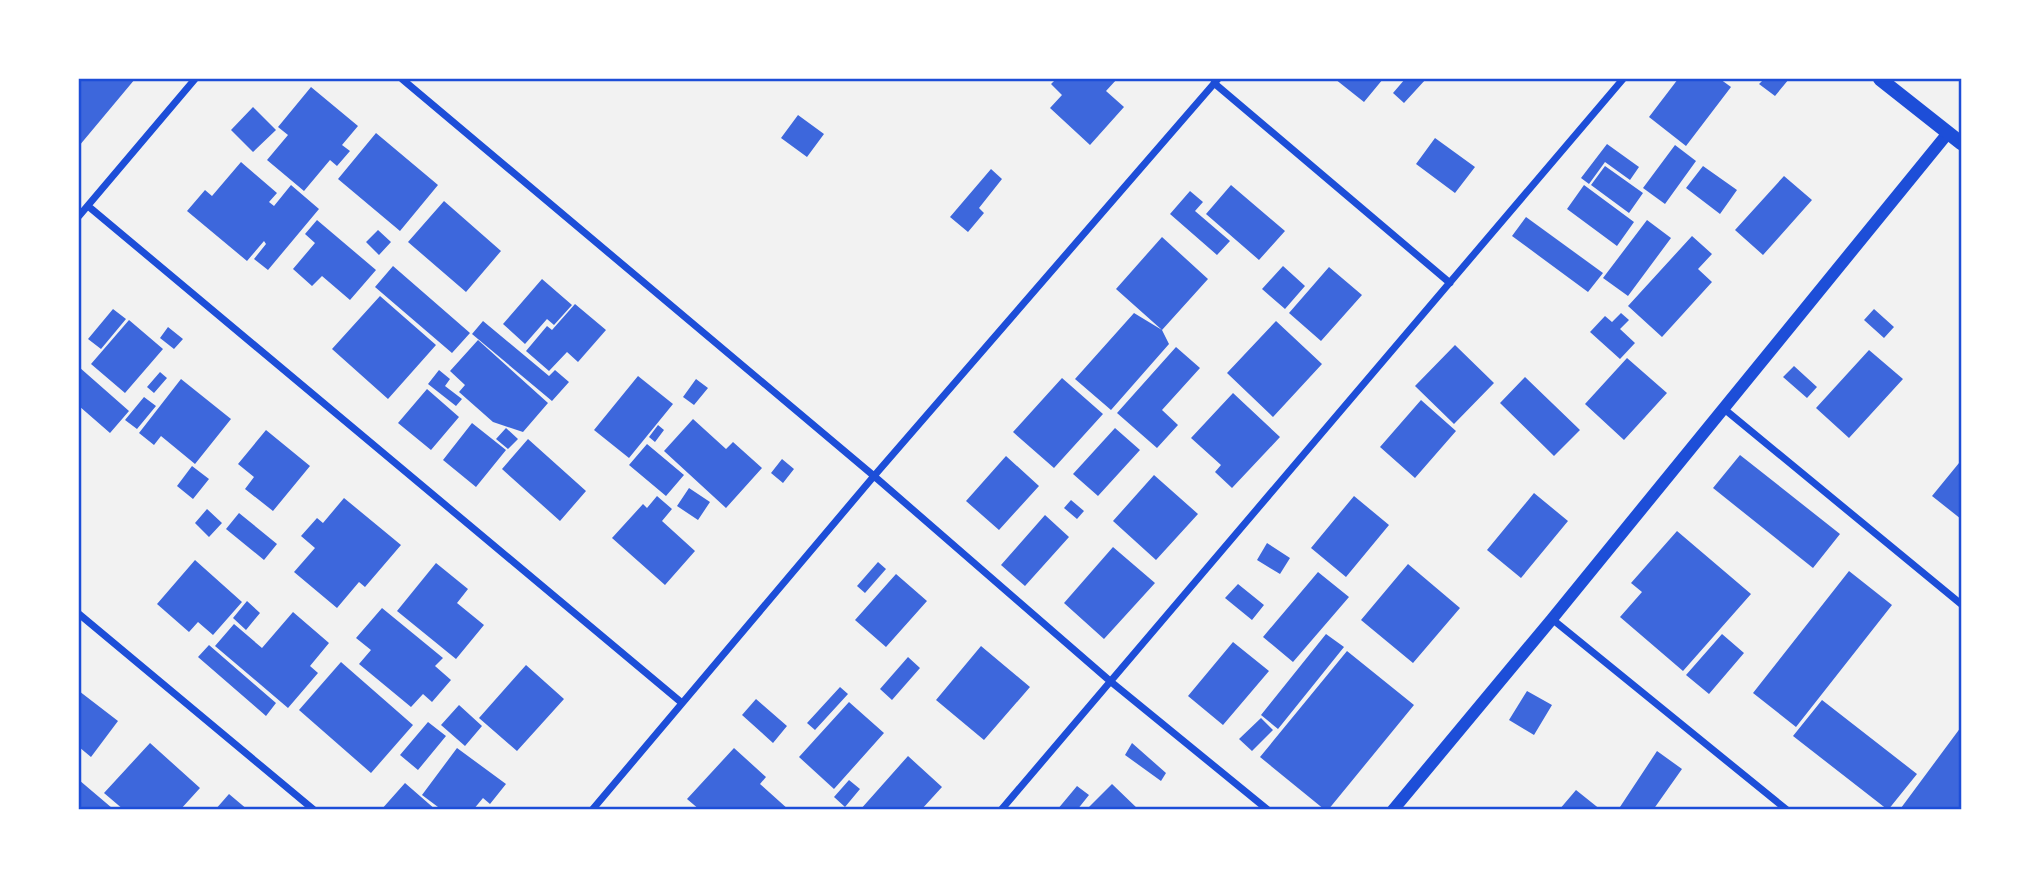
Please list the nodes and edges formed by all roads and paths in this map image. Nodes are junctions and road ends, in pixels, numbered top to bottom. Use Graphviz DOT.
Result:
graph roads {
  1 [pos="195,79"];
  2 [pos="402,79"];
  3 [pos="1623,79"];
  4 [pos="1880,79"];
  5 [pos="1216,81"];
  6 [pos="1948,133"];
  7 [pos="1961,143"];
  8 [pos="88,206"];
  9 [pos="79,216"];
  10 [pos="1450,283"];
  11 [pos="1723,408"];
  12 [pos="874,476"];
  13 [pos="1961,604"];
  14 [pos="79,614"];
  15 [pos="1552,619"];
  16 [pos="1110,681"];
  17 [pos="682,703"];
  18 [pos="314,810"];
  19 [pos="592,810"];
  20 [pos="1001,810"];
  21 [pos="1268,810"];
  22 [pos="1393,810"];
  23 [pos="1787,810"];
  1 -- 8 [label="street"];
  2 -- 12 [label="street"];
  3 -- 10 [label="street"];
  4 -- 6 [label="main road"];
  5 -- 10 [label="street"];
  5 -- 12 [label="street"];
  6 -- 7 [label="main road"];
  6 -- 11 [label="street"];
  8 -- 9 [label="street"];
  8 -- 17 [label="street"];
  10 -- 16 [label="street"];
  11 -- 13 [label="street"];
  11 -- 15 [label="street"];
  12 -- 16 [label="street"];
  12 -- 17 [label="street"];
  14 -- 18 [label="street"];
  15 -- 22 [label="street"];
  15 -- 23 [label="street"];
  16 -- 20 [label="street"];
  16 -- 21 [label="street"];
  17 -- 19 [label="street"];
}
